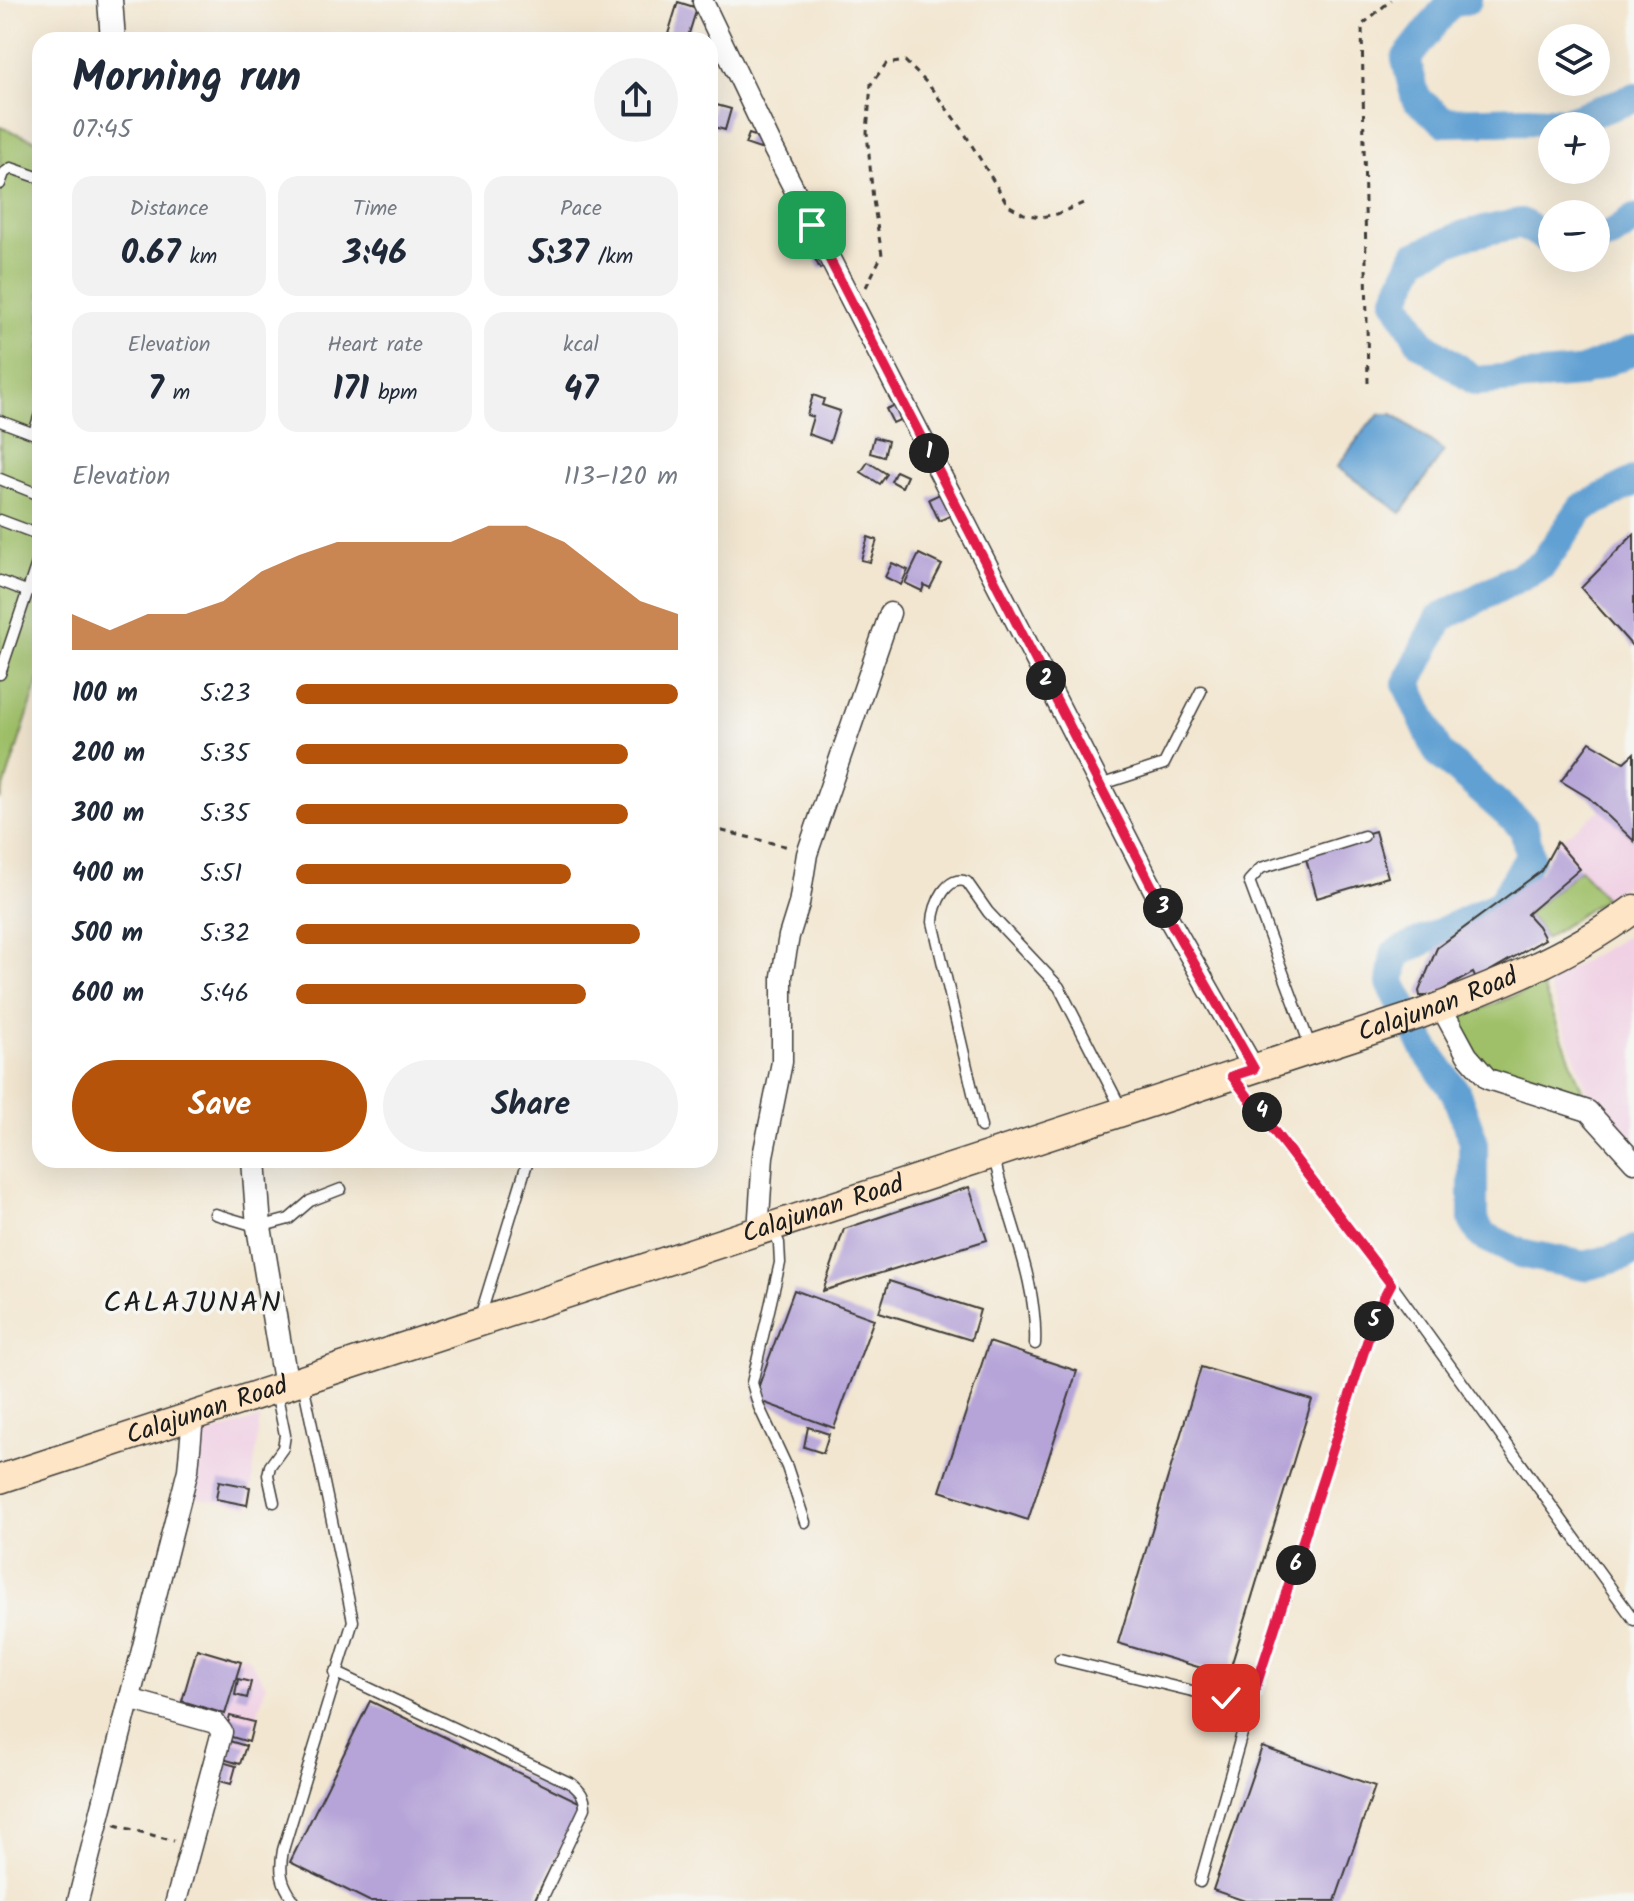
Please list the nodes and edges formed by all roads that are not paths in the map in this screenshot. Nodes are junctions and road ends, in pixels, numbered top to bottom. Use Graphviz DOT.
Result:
graph roads {
  1 [pos="110,0"];
  2 [pos="707,1"];
  3 [pos="112,32"];
  4 [pos="32,175"];
  5 [pos="0,184"];
  6 [pos="0,421"];
  7 [pos="32,432"];
  8 [pos="0,479"];
  9 [pos="32,492"];
  10 [pos="0,520"];
  11 [pos="32,532"];
  12 [pos="32,575"];
  13 [pos="0,581"];
  14 [pos="26,591"];
  15 [pos="890,613"];
  16 [pos="5,640"];
  17 [pos="0,674"];
  18 [pos="1201,691"];
  19 [pos="1100,785"];
  20 [pos="1364,836"];
  21 [pos="1634,909"];
  22 [pos="1430,1011"];
  23 [pos="1312,1050"];
  24 [pos="1243,1072"];
  25 [pos="1123,1112"];
  26 [pos="981,1127"];
  27 [pos="994,1155"];
  28 [pos="1634,1162"];
  29 [pos="255,1168"];
  30 [pos="526,1168"];
  31 [pos="341,1189"];
  32 [pos="215,1214"];
  33 [pos="259,1227"];
  34 [pos="765,1230"];
  35 [pos="1391,1284"];
  36 [pos="478,1323"];
  37 [pos="1035,1344"];
  38 [pos="288,1385"];
  39 [pos="193,1417"];
  40 [pos="0,1480"];
  41 [pos="274,1502"];
  42 [pos="805,1522"];
  43 [pos="1634,1620"];
  44 [pos="1060,1659"];
  45 [pos="335,1672"];
  46 [pos="129,1699"];
  47 [pos="1250,1705"];
  48 [pos="1200,1882"];
  49 [pos="78,1901"];
  50 [pos="176,1901"];
  51 [pos="294,1901"];
  52 [pos="541,1901"];
  1 -- 3 [label="street"];
  2 -- 19 [label="street"];
  4 -- 5 [label="lane"];
  6 -- 7 [label="lane"];
  8 -- 9 [label="lane"];
  10 -- 11 [label="lane"];
  12 -- 14 [label="lane"];
  13 -- 14 [label="lane"];
  14 -- 16 [label="lane"];
  15 -- 34 [label="street"];
  16 -- 17 [label="lane"];
  18 -- 19 [label="lane"];
  19 -- 24 [label="street"];
  20 -- 23 [label="lane"];
  21 -- 22 [label="main road, Calajunan Road"];
  22 -- 23 [label="main road, Calajunan Road"];
  22 -- 28 [label="street"];
  23 -- 24 [label="main road, Calajunan Road"];
  24 -- 25 [label="main road, Calajunan Road"];
  24 -- 35 [label="lane"];
  25 -- 26 [label="lane"];
  25 -- 27 [label="main road, Calajunan Road"];
  27 -- 34 [label="main road, Calajunan Road"];
  27 -- 37 [label="lane"];
  29 -- 33 [label="street"];
  30 -- 36 [label="lane"];
  31 -- 33 [label="lane"];
  32 -- 33 [label="lane"];
  33 -- 38 [label="street"];
  34 -- 36 [label="main road, Calajunan Road"];
  34 -- 42 [label="lane"];
  35 -- 43 [label="lane"];
  35 -- 47 [label="lane"];
  36 -- 38 [label="main road, Calajunan Road"];
  38 -- 39 [label="main road, Calajunan Road"];
  38 -- 41 [label="lane"];
  38 -- 45 [label="lane"];
  39 -- 40 [label="main road, Calajunan Road"];
  39 -- 46 [label="street"];
  44 -- 47 [label="lane"];
  45 -- 51 [label="lane"];
  45 -- 52 [label="lane"];
  46 -- 49 [label="street"];
  46 -- 50 [label="street"];
  47 -- 48 [label="lane"];
}
